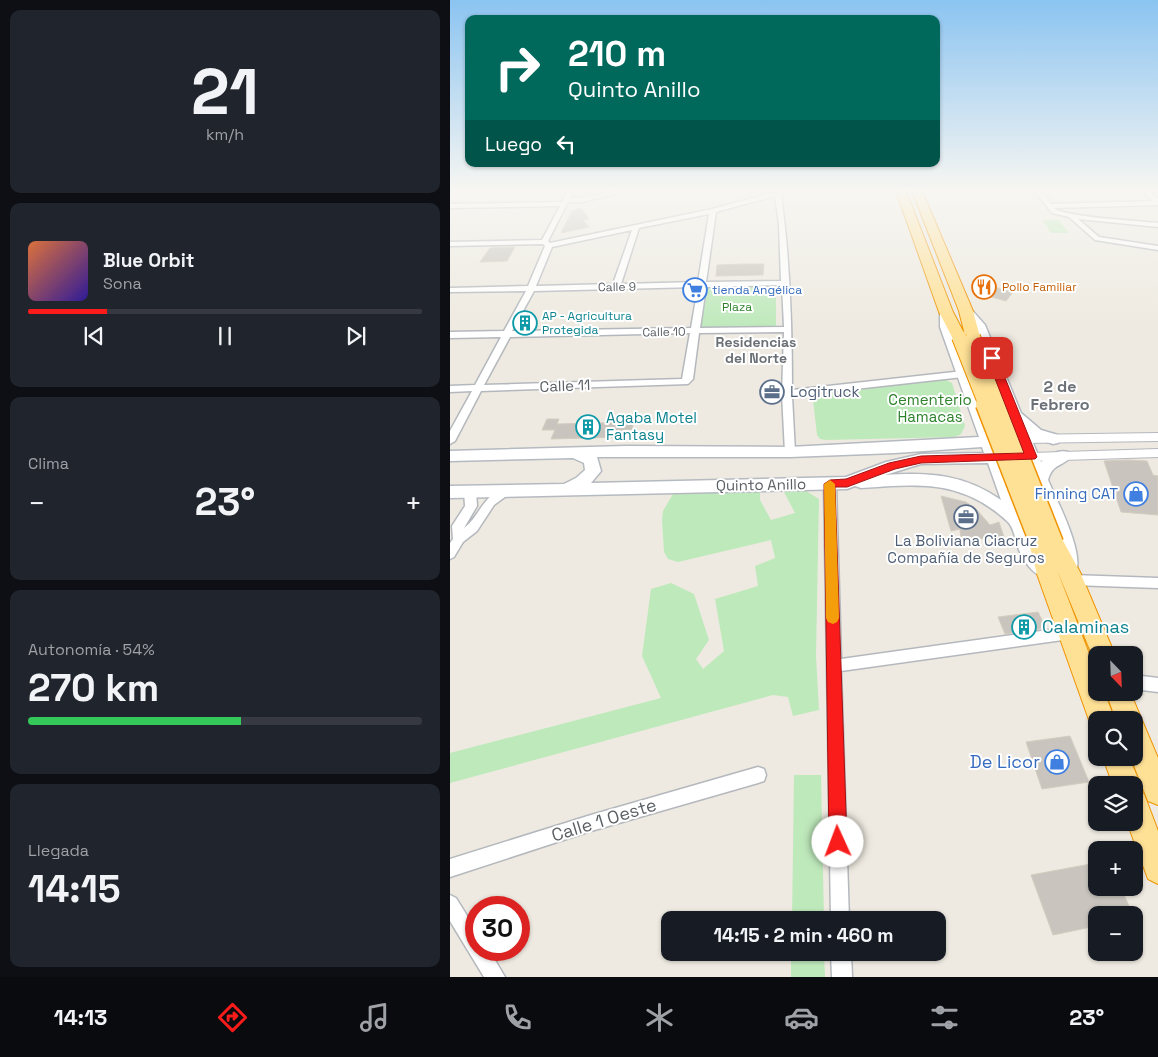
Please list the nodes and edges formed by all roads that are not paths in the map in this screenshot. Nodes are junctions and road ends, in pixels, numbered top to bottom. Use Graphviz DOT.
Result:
graph roads {
  1 [pos="550,237"];
  2 [pos="586,237"];
  3 [pos="633,237"];
  4 [pos="710,237"];
  5 [pos="782,237"];
  6 [pos="918,237"];
  7 [pos="935,237"];
  8 [pos="1094,237"];
  9 [pos="450,244"];
  10 [pos="547,244"];
  11 [pos="1158,248"];
  12 [pos="784,283"];
  13 [pos="703,286"];
  14 [pos="616,287"];
  15 [pos="450,290"];
  16 [pos="530,290"];
  17 [pos="966,311"];
  18 [pos="946,312"];
  19 [pos="788,329"];
  20 [pos="695,331"];
  21 [pos="507,334"];
  22 [pos="450,335"];
  23 [pos="966,337"];
  24 [pos="963,374"];
  25 [pos="450,389"];
  26 [pos="478,389"];
  27 [pos="787,394"];
  28 [pos="1011,407"];
  29 [pos="976,409"];
  30 [pos="1158,437"];
  31 [pos="1024,439"];
  32 [pos="1054,439"];
  33 [pos="988,440"];
  34 [pos="450,441"];
  35 [pos="961,444"];
  36 [pos="626,451"];
  37 [pos="790,452"];
  38 [pos="574,453"];
  39 [pos="1158,453"];
  40 [pos="450,456"];
  41 [pos="1063,456"];
  42 [pos="994,457"];
  43 [pos="1031,457"];
  44 [pos="1040,481"];
  45 [pos="1003,482"];
  46 [pos="847,483"];
  47 [pos="830,484"];
  48 [pos="619,488"];
  49 [pos="563,489"];
  50 [pos="470,491"];
  51 [pos="508,491"];
  52 [pos="450,492"];
  53 [pos="1017,520"];
  54 [pos="460,539"];
  55 [pos="1046,543"];
  56 [pos="450,554"];
  57 [pos="1063,575"];
  58 [pos="1158,583"];
  59 [pos="1070,633"];
  60 [pos="1098,646"];
  61 [pos="834,666"];
  62 [pos="1143,683"];
  63 [pos="1158,685"];
  64 [pos="1099,711"];
  65 [pos="1143,754"];
  66 [pos="758,775"];
  67 [pos="1158,791"];
  68 [pos="1143,828"];
  69 [pos="450,868"];
  70 [pos="1158,869"];
  71 [pos="450,904"];
  72 [pos="840,911"];
  73 [pos="465,928"];
  74 [pos="485,961"];
  75 [pos="841,961"];
  76 [pos="495,977"];
  77 [pos="842,977"];
  1 -- 10 [label="street"];
  2 -- 10 [label="street"];
  3 -- 14 [label="street"];
  4 -- 13 [label="street"];
  5 -- 12 [label="street"];
  6 -- 18 [label="highway"];
  7 -- 17 [label="highway"];
  8 -- 11 [label="street"];
  9 -- 10 [label="street"];
  10 -- 16 [label="street"];
  12 -- 13 [label="street, Calle 9"];
  12 -- 19 [label="street"];
  13 -- 14 [label="street, Calle 9"];
  13 -- 20 [label="street"];
  14 -- 16 [label="street, Calle 9"];
  15 -- 16 [label="street, Calle 9"];
  16 -- 21 [label="street"];
  17 -- 23 [label="highway"];
  17 -- 28 [label="main road"];
  18 -- 23 [label="highway"];
  18 -- 24 [label="main road"];
  19 -- 20 [label="street, Calle 10"];
  19 -- 27 [label="street"];
  20 -- 21 [label="street, Calle 10"];
  20 -- 26 [label="street, Calle 11"];
  21 -- 22 [label="street, Calle 10"];
  21 -- 26 [label="street"];
  23 -- 55 [label="highway, bridge"];
  24 -- 27 [label="street"];
  24 -- 29 [label="main road"];
  25 -- 26 [label="street, Calle 11"];
  26 -- 34 [label="street"];
  27 -- 37 [label="street"];
  28 -- 29 [label="main road"];
  28 -- 31 [label="main road"];
  28 -- 32 [label="main road"];
  29 -- 33 [label="main road"];
  29 -- 35 [label="main road"];
  30 -- 32 [label="street"];
  31 -- 32 [label="street"];
  31 -- 33 [label="main road"];
  31 -- 43 [label="main road"];
  33 -- 35 [label="main road"];
  33 -- 42 [label="main road"];
  35 -- 37 [label="main road"];
  36 -- 37 [label="main road"];
  36 -- 38 [label="main road"];
  36 -- 48 [label="main road"];
  38 -- 40 [label="main road"];
  38 -- 49 [label="main road"];
  39 -- 41 [label="street, Quinto Anillo"];
  41 -- 43 [label="street, Quinto Anillo"];
  41 -- 44 [label="main road"];
  42 -- 43 [label="main road, Quinto Anillo"];
  42 -- 45 [label="main road"];
  42 -- 46 [label="main road, Quinto Anillo"];
  43 -- 44 [label="main road"];
  44 -- 45 [label="main road"];
  44 -- 57 [label="main road"];
  45 -- 53 [label="main road"];
  46 -- 47 [label="main road, Quinto Anillo"];
  46 -- 53 [label="main road"];
  47 -- 48 [label="main road, Quinto Anillo"];
  47 -- 61 [label="street"];
  48 -- 49 [label="main road, Quinto Anillo"];
  49 -- 51 [label="main road, Quinto Anillo"];
  50 -- 51 [label="main road, Quinto Anillo"];
  50 -- 52 [label="main road, Quinto Anillo"];
  50 -- 54 [label="street"];
  51 -- 54 [label="street"];
  53 -- 57 [label="main road"];
  54 -- 56 [label="street"];
  55 -- 57 [label="highway"];
  57 -- 58 [label="street"];
  57 -- 59 [label="highway"];
  57 -- 60 [label="highway"];
  59 -- 61 [label="street"];
  59 -- 64 [label="highway"];
  61 -- 72 [label="street"];
  62 -- 63 [label="street"];
  65 -- 67 [label="highway"];
  66 -- 69 [label="street, Calle 1 Oeste"];
  68 -- 70 [label="highway"];
  71 -- 73 [label="street"];
  74 -- 76 [label="street"];
  75 -- 77 [label="street"];
}
